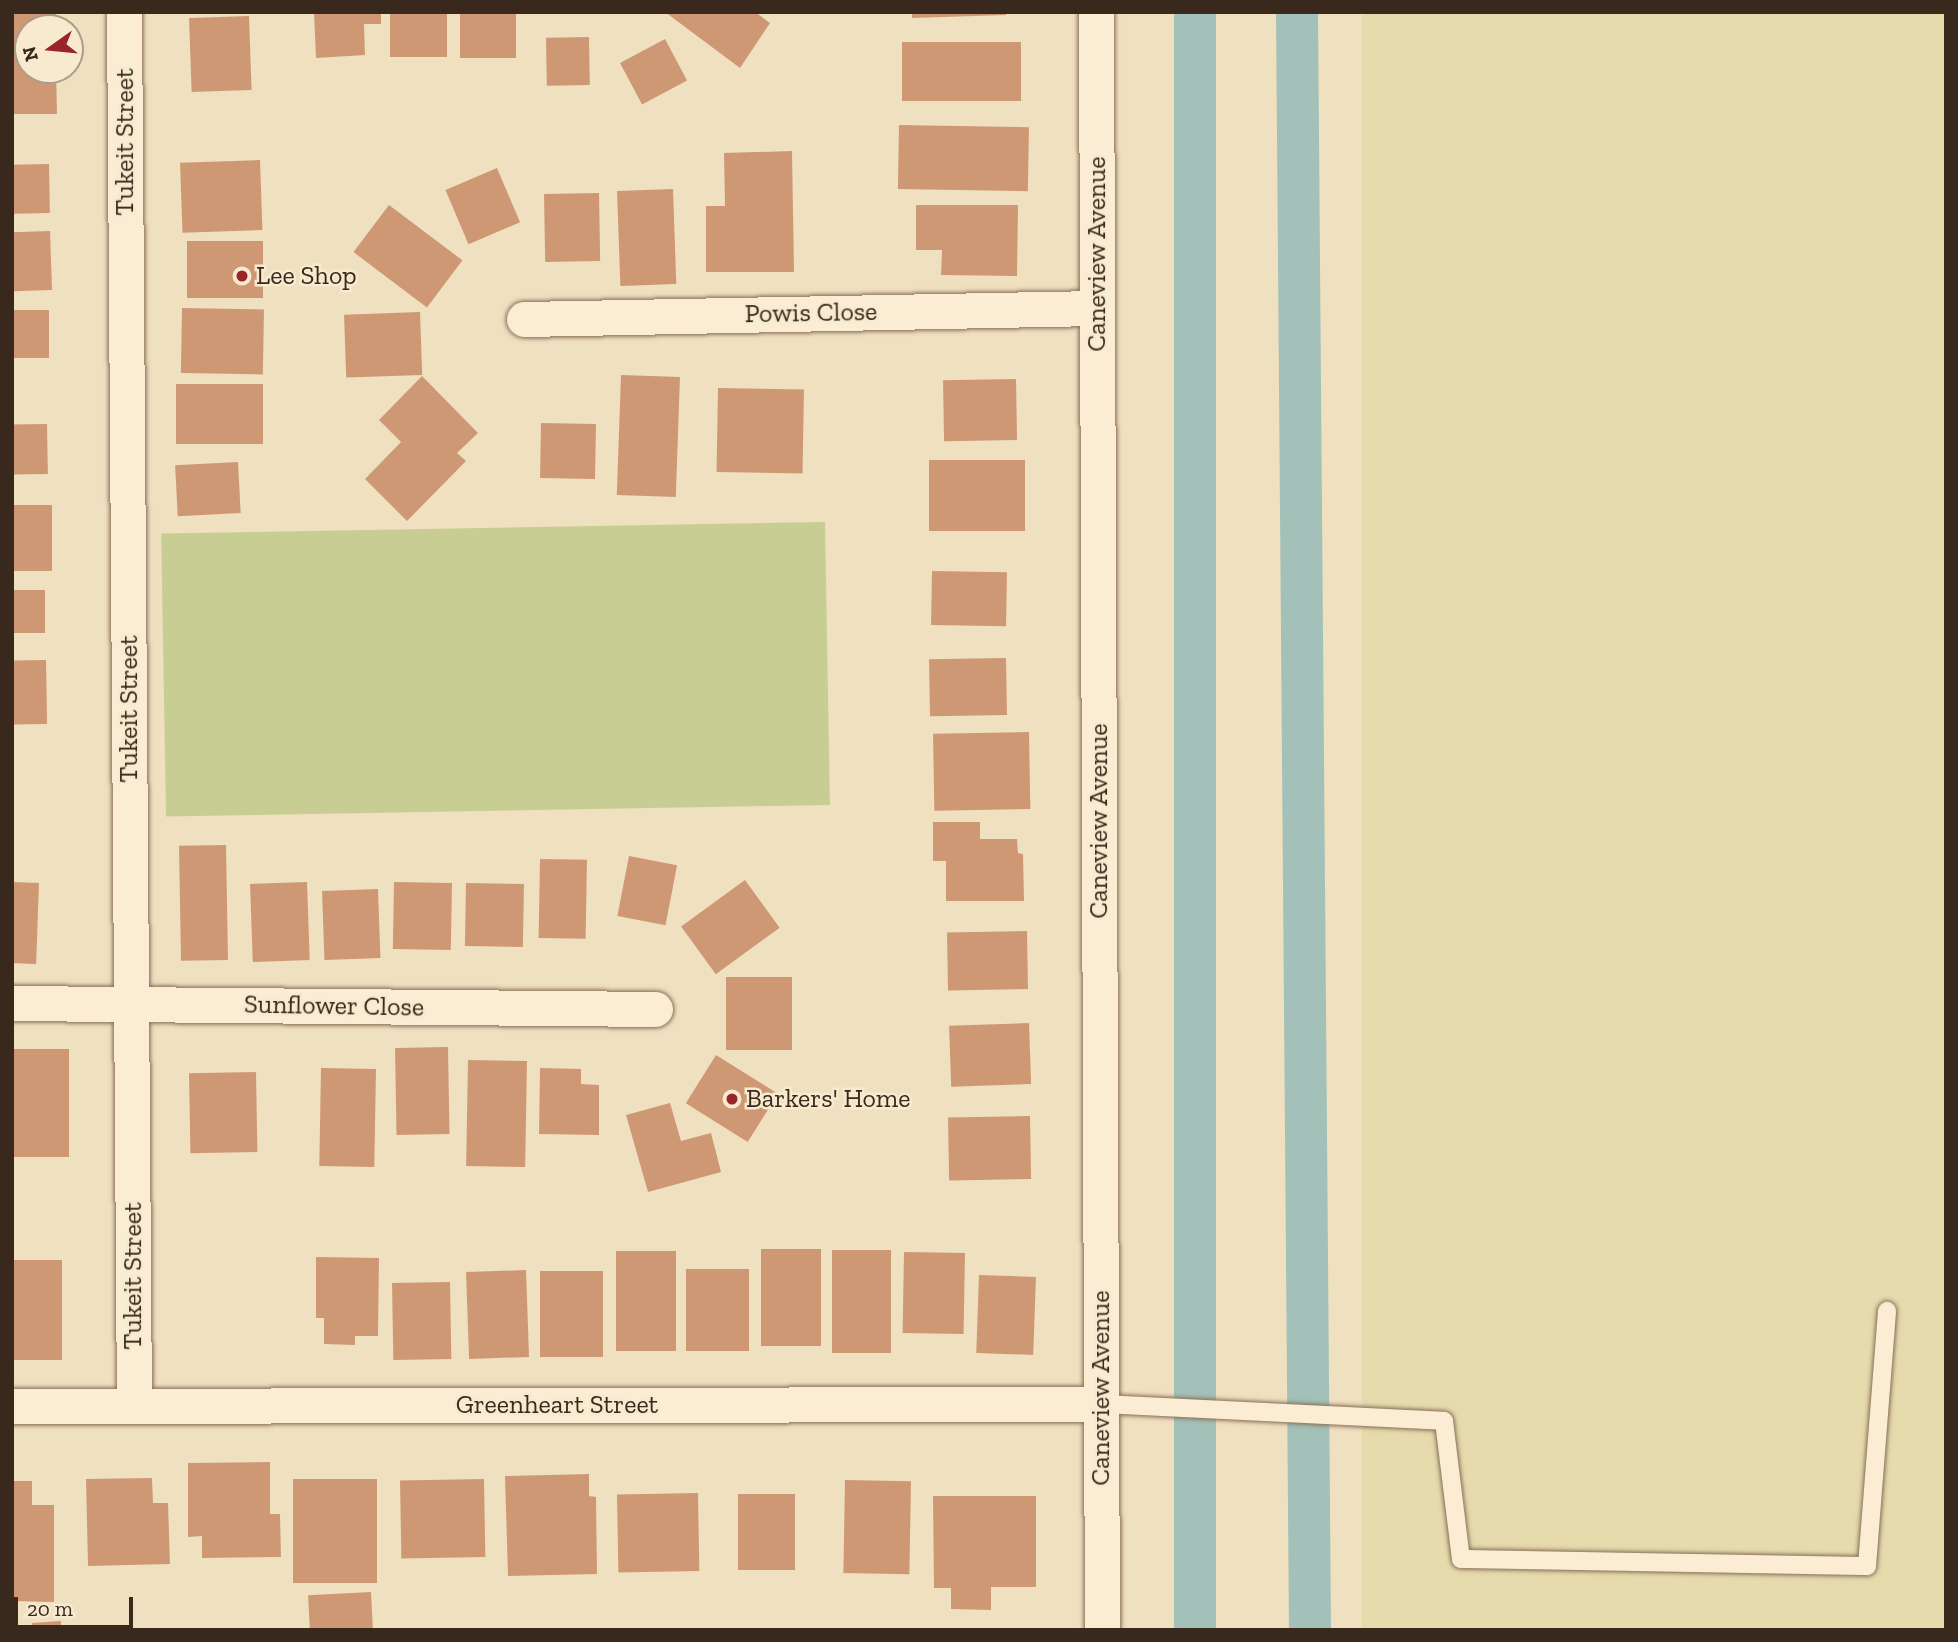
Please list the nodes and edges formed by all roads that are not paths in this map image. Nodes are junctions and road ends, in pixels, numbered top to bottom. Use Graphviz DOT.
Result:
graph roads {
  1 [pos="124,12"];
  2 [pos="1096,12"];
  3 [pos="1097,308"];
  4 [pos="524,318"];
  5 [pos="12,1003"];
  6 [pos="131,1004"];
  7 [pos="655,1009"];
  8 [pos="1887,1311"];
  9 [pos="1101,1404"];
  10 [pos="12,1406"];
  11 [pos="134,1406"];
  12 [pos="1102,1630"];
  1 -- 6 [label="street, Tukeit Street"];
  2 -- 3 [label="street, Caneview Avenue"];
  3 -- 4 [label="street, Powis Close"];
  3 -- 9 [label="street, Caneview Avenue"];
  5 -- 6 [label="street, Sunflower Close"];
  6 -- 7 [label="street, Sunflower Close"];
  6 -- 11 [label="street, Tukeit Street"];
  8 -- 9 [label="lane"];
  9 -- 11 [label="street, Greenheart Street"];
  9 -- 12 [label="street, Caneview Avenue"];
  10 -- 11 [label="street, Greenheart Street"];
}
